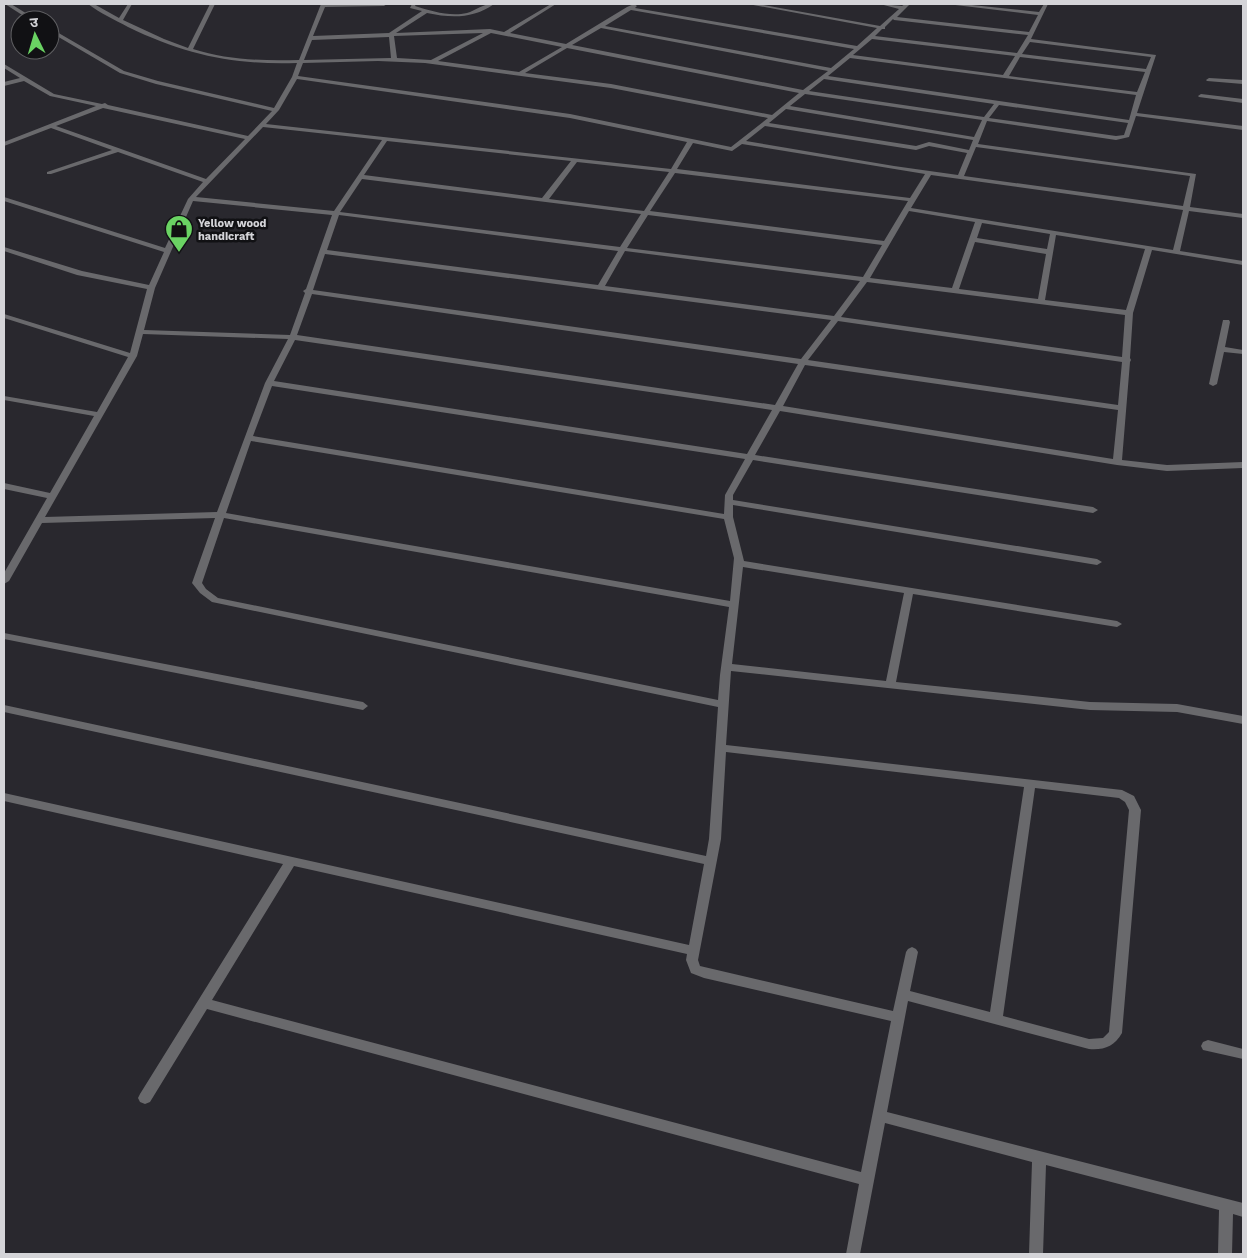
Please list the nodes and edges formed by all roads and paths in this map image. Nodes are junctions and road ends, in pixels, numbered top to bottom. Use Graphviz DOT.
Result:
graph roads {
  1 [pos="91,4"];
  2 [pos="130,4"];
  3 [pos="213,4"];
  4 [pos="323,4"];
  5 [pos="384,4"];
  6 [pos="414,4"];
  7 [pos="491,4"];
  8 [pos="554,4"];
  9 [pos="637,4"];
  10 [pos="751,4"];
  11 [pos="882,4"];
  12 [pos="950,4"];
  13 [pos="1046,4"];
  14 [pos="906,6"];
  15 [pos="629,8"];
  16 [pos="426,10"];
  17 [pos="1041,14"];
  18 [pos="894,18"];
  19 [pos="120,21"];
  20 [pos="600,26"];
  21 [pos="883,28"];
  22 [pos="490,31"];
  23 [pos="391,34"];
  24 [pos="506,34"];
  25 [pos="60,36"];
  26 [pos="872,37"];
  27 [pos="1030,37"];
  28 [pos="310,38"];
  29 [pos="567,46"];
  30 [pos="859,48"];
  31 [pos="190,50"];
  32 [pos="849,56"];
  33 [pos="1019,56"];
  34 [pos="394,59"];
  35 [pos="301,60"];
  36 [pos="432,62"];
  37 [pos="4,66"];
  38 [pos="832,70"];
  39 [pos="1149,71"];
  40 [pos="520,73"];
  41 [pos="295,77"];
  42 [pos="823,77"];
  43 [pos="1005,77"];
  44 [pos="24,79"];
  45 [pos="1209,80"];
  46 [pos="1243,82"];
  47 [pos="4,84"];
  48 [pos="803,92"];
  49 [pos="1139,94"];
  50 [pos="1201,96"];
  51 [pos="1243,101"];
  52 [pos="998,102"];
  53 [pos="105,105"];
  54 [pos="784,108"];
  55 [pos="276,110"];
  56 [pos="1133,114"];
  57 [pos="773,117"];
  58 [pos="986,119"];
  59 [pos="1131,122"];
  60 [pos="764,124"];
  61 [pos="261,125"];
  62 [pos="51,126"];
  63 [pos="1243,128"];
  64 [pos="248,138"];
  65 [pos="386,138"];
  66 [pos="691,141"];
  67 [pos="741,142"];
  68 [pos="4,144"];
  69 [pos="974,145"];
  70 [pos="117,150"];
  71 [pos="576,159"];
  72 [pos="674,171"];
  73 [pos="49,173"];
  74 [pos="929,173"];
  75 [pos="361,177"];
  76 [pos="960,177"];
  77 [pos="206,181"];
  78 [pos="4,199"];
  79 [pos="191,199"];
  80 [pos="544,200"];
  81 [pos="913,200"];
  82 [pos="1184,207"];
  83 [pos="907,209"];
  84 [pos="336,213"];
  85 [pos="643,213"];
  86 [pos="1243,216"];
  87 [pos="979,221"];
  88 [pos="1054,234"];
  89 [pos="973,240"];
  90 [pos="886,243"];
  91 [pos="1149,248"];
  92 [pos="4,249"];
  93 [pos="621,249"];
  94 [pos="168,251"];
  95 [pos="322,251"];
  96 [pos="1050,252"];
  97 [pos="1176,252"];
  98 [pos="1243,263"];
  99 [pos="866,280"];
  100 [pos="151,288"];
  101 [pos="600,288"];
  102 [pos="307,291"];
  103 [pos="955,291"];
  104 [pos="1041,302"];
  105 [pos="1129,313"];
  106 [pos="4,316"];
  107 [pos="835,318"];
  108 [pos="1226,322"];
  109 [pos="140,332"];
  110 [pos="293,337"];
  111 [pos="1221,348"];
  112 [pos="1243,352"];
  113 [pos="134,356"];
  114 [pos="1127,360"];
  115 [pos="803,362"];
  116 [pos="269,382"];
  117 [pos="1213,384"];
  118 [pos="4,398"];
  119 [pos="778,408"];
  120 [pos="1123,408"];
  121 [pos="100,415"];
  122 [pos="248,438"];
  123 [pos="752,457"];
  124 [pos="1117,462"];
  125 [pos="1243,466"];
  126 [pos="4,486"];
  127 [pos="53,496"];
  128 [pos="729,502"];
  129 [pos="1093,510"];
  130 [pos="223,515"];
  131 [pos="728,517"];
  132 [pos="39,520"];
  133 [pos="1097,562"];
  134 [pos="739,563"];
  135 [pos="4,581"];
  136 [pos="909,591"];
  137 [pos="733,605"];
  138 [pos="1117,624"];
  139 [pos="4,636"];
  140 [pos="726,667"];
  141 [pos="890,686"];
  142 [pos="724,705"];
  143 [pos="363,706"];
  144 [pos="4,708"];
  145 [pos="1243,720"];
  146 [pos="721,748"];
  147 [pos="1030,783"];
  148 [pos="4,797"];
  149 [pos="291,861"];
  150 [pos="711,861"];
  151 [pos="694,950"];
  152 [pos="912,952"];
  153 [pos="903,994"];
  154 [pos="203,1003"];
  155 [pos="898,1017"];
  156 [pos="996,1019"];
  157 [pos="1208,1046"];
  158 [pos="1243,1054"];
  159 [pos="145,1098"];
  160 [pos="880,1116"];
  161 [pos="1039,1157"];
  162 [pos="868,1180"];
  163 [pos="1226,1205"];
  164 [pos="1243,1210"];
  165 [pos="853,1254"];
  166 [pos="1036,1254"];
  167 [pos="1226,1254"];
  1 -- 19 [label="street"];
  2 -- 19 [label="street"];
  3 -- 31 [label="street"];
  4 -- 5 [label="street"];
  4 -- 28 [label="street"];
  6 -- 16 [label="street"];
  7 -- 16 [label="street"];
  8 -- 24 [label="street"];
  9 -- 15 [label="street"];
  10 -- 21 [label="street"];
  11 -- 14 [label="street"];
  12 -- 17 [label="street"];
  13 -- 17 [label="street"];
  14 -- 18 [label="street"];
  15 -- 20 [label="street"];
  15 -- 30 [label="street"];
  16 -- 23 [label="street"];
  17 -- 27 [label="street"];
  18 -- 21 [label="street"];
  18 -- 27 [label="street"];
  19 -- 31 [label="street"];
  20 -- 29 [label="street"];
  20 -- 38 [label="street"];
  21 -- 26 [label="street"];
  22 -- 23 [label="street"];
  22 -- 24 [label="street"];
  22 -- 36 [label="street"];
  23 -- 28 [label="street"];
  23 -- 34 [label="street"];
  24 -- 29 [label="street"];
  25 -- 55 [label="street"];
  26 -- 30 [label="street"];
  26 -- 33 [label="street"];
  27 -- 33 [label="street"];
  27 -- 39 [label="street"];
  28 -- 35 [label="street"];
  29 -- 40 [label="street"];
  29 -- 48 [label="street"];
  30 -- 32 [label="street"];
  31 -- 35 [label="street"];
  32 -- 38 [label="street"];
  32 -- 43 [label="street"];
  33 -- 39 [label="street"];
  33 -- 43 [label="street"];
  34 -- 35 [label="street"];
  34 -- 36 [label="street"];
  35 -- 41 [label="street"];
  36 -- 40 [label="street"];
  37 -- 44 [label="street"];
  38 -- 42 [label="street"];
  39 -- 49 [label="street"];
  40 -- 57 [label="street"];
  41 -- 55 [label="street"];
  41 -- 66 [label="street"];
  42 -- 48 [label="street"];
  42 -- 52 [label="street"];
  43 -- 49 [label="street"];
  44 -- 47 [label="street"];
  44 -- 53 [label="street"];
  45 -- 46 [label="street"];
  48 -- 54 [label="street"];
  48 -- 58 [label="street"];
  49 -- 56 [label="street"];
  50 -- 51 [label="street"];
  52 -- 58 [label="street"];
  52 -- 59 [label="street"];
  53 -- 62 [label="street"];
  53 -- 64 [label="street"];
  54 -- 57 [label="street"];
  54 -- 69 [label="street"];
  55 -- 61 [label="street"];
  56 -- 59 [label="street"];
  56 -- 63 [label="street"];
  57 -- 60 [label="street"];
  58 -- 59 [label="street"];
  58 -- 69 [label="street"];
  60 -- 67 [label="street"];
  60 -- 69 [label="street"];
  61 -- 64 [label="street"];
  61 -- 65 [label="street"];
  62 -- 68 [label="street"];
  62 -- 70 [label="street"];
  64 -- 77 [label="street"];
  65 -- 71 [label="street"];
  65 -- 75 [label="street"];
  66 -- 67 [label="street"];
  66 -- 72 [label="street"];
  67 -- 74 [label="street"];
  69 -- 76 [label="street"];
  69 -- 82 [label="street"];
  70 -- 73 [label="street"];
  70 -- 77 [label="street"];
  71 -- 72 [label="street"];
  71 -- 80 [label="street"];
  72 -- 81 [label="street"];
  72 -- 85 [label="street"];
  74 -- 76 [label="street"];
  74 -- 81 [label="street"];
  75 -- 80 [label="street"];
  75 -- 84 [label="street"];
  76 -- 82 [label="street"];
  77 -- 79 [label="street"];
  78 -- 94 [label="street"];
  79 -- 84 [label="street"];
  79 -- 94 [label="street"];
  80 -- 85 [label="street"];
  81 -- 83 [label="street"];
  82 -- 86 [label="street"];
  82 -- 97 [label="street"];
  83 -- 87 [label="street"];
  83 -- 90 [label="street"];
  84 -- 93 [label="street"];
  84 -- 95 [label="street"];
  85 -- 90 [label="street"];
  85 -- 93 [label="street"];
  87 -- 88 [label="street"];
  87 -- 89 [label="street"];
  88 -- 91 [label="street"];
  88 -- 96 [label="street"];
  89 -- 96 [label="street"];
  89 -- 103 [label="street"];
  90 -- 99 [label="street"];
  91 -- 97 [label="street"];
  91 -- 105 [label="street"];
  92 -- 100 [label="street"];
  93 -- 99 [label="street"];
  93 -- 101 [label="street"];
  94 -- 100 [label="street"];
  95 -- 101 [label="street"];
  95 -- 102 [label="street"];
  96 -- 104 [label="street"];
  97 -- 98 [label="street"];
  99 -- 103 [label="street"];
  99 -- 107 [label="street"];
  100 -- 109 [label="street"];
  101 -- 107 [label="street"];
  102 -- 110 [label="street"];
  102 -- 115 [label="street"];
  103 -- 104 [label="street"];
  104 -- 105 [label="street"];
  105 -- 114 [label="street"];
  106 -- 113 [label="street"];
  107 -- 114 [label="street"];
  107 -- 115 [label="street"];
  108 -- 111 [label="street"];
  109 -- 110 [label="street"];
  109 -- 113 [label="street"];
  110 -- 116 [label="street"];
  110 -- 119 [label="street"];
  111 -- 112 [label="street"];
  111 -- 117 [label="street"];
  113 -- 121 [label="street"];
  114 -- 120 [label="street"];
  115 -- 119 [label="street"];
  115 -- 120 [label="street"];
  116 -- 122 [label="street"];
  116 -- 123 [label="street"];
  118 -- 121 [label="street"];
  119 -- 123 [label="street"];
  119 -- 124 [label="street"];
  120 -- 124 [label="street"];
  121 -- 127 [label="street"];
  122 -- 130 [label="street"];
  122 -- 131 [label="street"];
  123 -- 128 [label="street"];
  123 -- 129 [label="street"];
  124 -- 125 [label="street"];
  126 -- 127 [label="street"];
  127 -- 132 [label="street"];
  128 -- 131 [label="street"];
  128 -- 133 [label="street"];
  130 -- 132 [label="street"];
  130 -- 137 [label="street"];
  130 -- 142 [label="street"];
  131 -- 134 [label="street"];
  132 -- 135 [label="street"];
  134 -- 136 [label="street"];
  134 -- 137 [label="street"];
  136 -- 138 [label="street"];
  136 -- 141 [label="street"];
  137 -- 140 [label="street"];
  139 -- 143 [label="street"];
  140 -- 141 [label="street"];
  140 -- 142 [label="street"];
  141 -- 145 [label="street"];
  142 -- 146 [label="street"];
  144 -- 150 [label="street"];
  146 -- 147 [label="street"];
  146 -- 150 [label="street"];
  147 -- 156 [label="street"];
  147 -- 156 [label="street"];
  148 -- 149 [label="street"];
  149 -- 151 [label="street"];
  149 -- 154 [label="street"];
  150 -- 151 [label="street"];
  151 -- 155 [label="street"];
  152 -- 153 [label="street"];
  153 -- 155 [label="street"];
  153 -- 156 [label="street"];
  154 -- 159 [label="street"];
  154 -- 162 [label="street"];
  155 -- 160 [label="street"];
  157 -- 158 [label="street"];
  160 -- 161 [label="street"];
  160 -- 162 [label="street"];
  161 -- 163 [label="street"];
  161 -- 166 [label="street"];
  162 -- 165 [label="street"];
  163 -- 164 [label="street"];
  163 -- 167 [label="street"];
}
